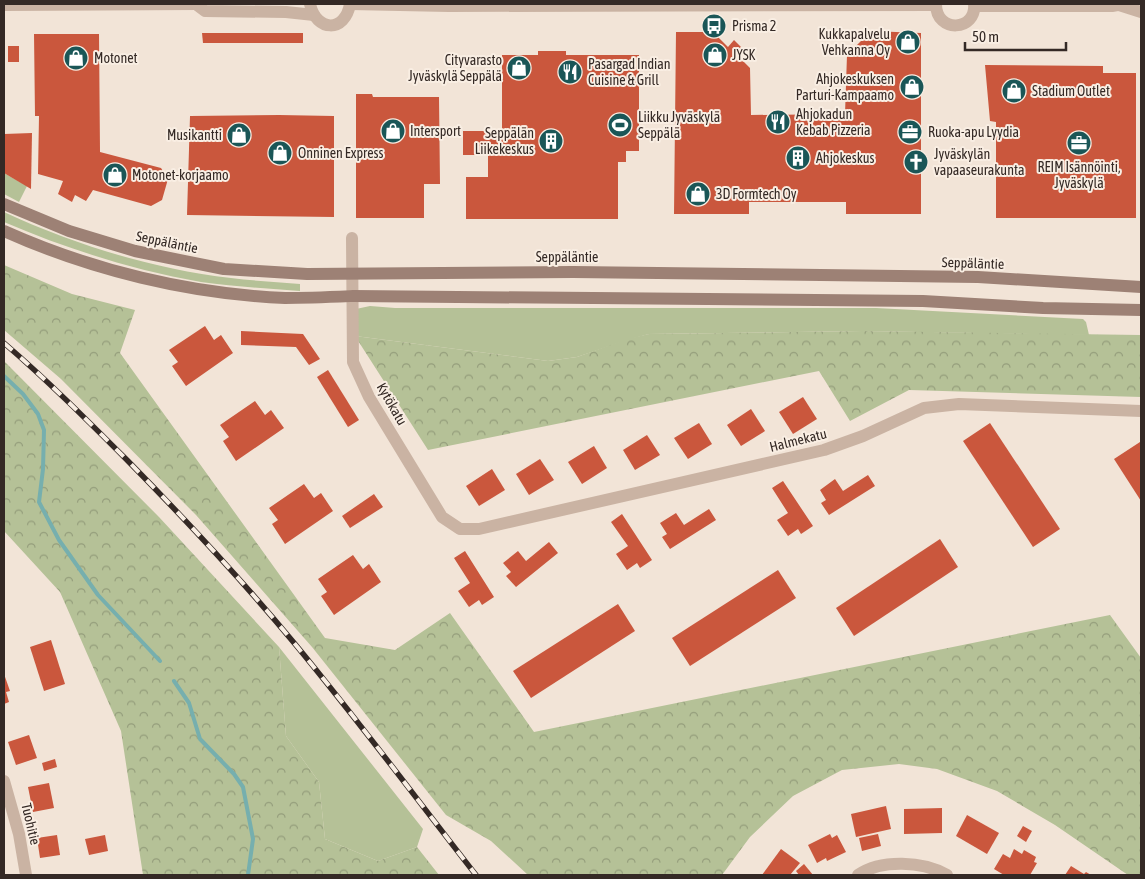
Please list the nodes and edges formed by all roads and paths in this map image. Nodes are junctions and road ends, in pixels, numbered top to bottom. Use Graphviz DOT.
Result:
graph roads {
  1 [pos="197,4"];
  2 [pos="350,4"];
  3 [pos="4,5"];
  4 [pos="936,5"];
  5 [pos="974,5"];
  6 [pos="1121,5"];
  7 [pos="312,10"];
  8 [pos="1141,12"];
  9 [pos="4,204"];
  10 [pos="4,231"];
  11 [pos="352,238"];
  12 [pos="352,274"];
  13 [pos="1141,287"];
  14 [pos="353,296"];
  15 [pos="1141,310"];
  16 [pos="1141,410"];
  17 [pos="460,529"];
  18 [pos="4,781"];
  19 [pos="26,875"];
  20 [pos="858,875"];
  21 [pos="947,875"];
  1 -- 3 [label="street"];
  1 -- 7 [label="street"];
  2 -- 4 [label="street"];
  2 -- 7 [label="street"];
  4 -- 5 [label="street"];
  5 -- 6 [label="street"];
  6 -- 8 [label="street"];
  9 -- 12 [label="main road, Seppäläntie"];
  10 -- 14 [label="main road"];
  11 -- 12 [label="street, Kytökatu"];
  12 -- 13 [label="main road, Seppäläntie"];
  12 -- 14 [label="street, Kytökatu"];
  14 -- 15 [label="main road"];
  14 -- 17 [label="street, Kytökatu"];
  16 -- 17 [label="street, Halmekatu"];
  18 -- 19 [label="street, Tuohitie"];
  20 -- 21 [label="street"];
}
